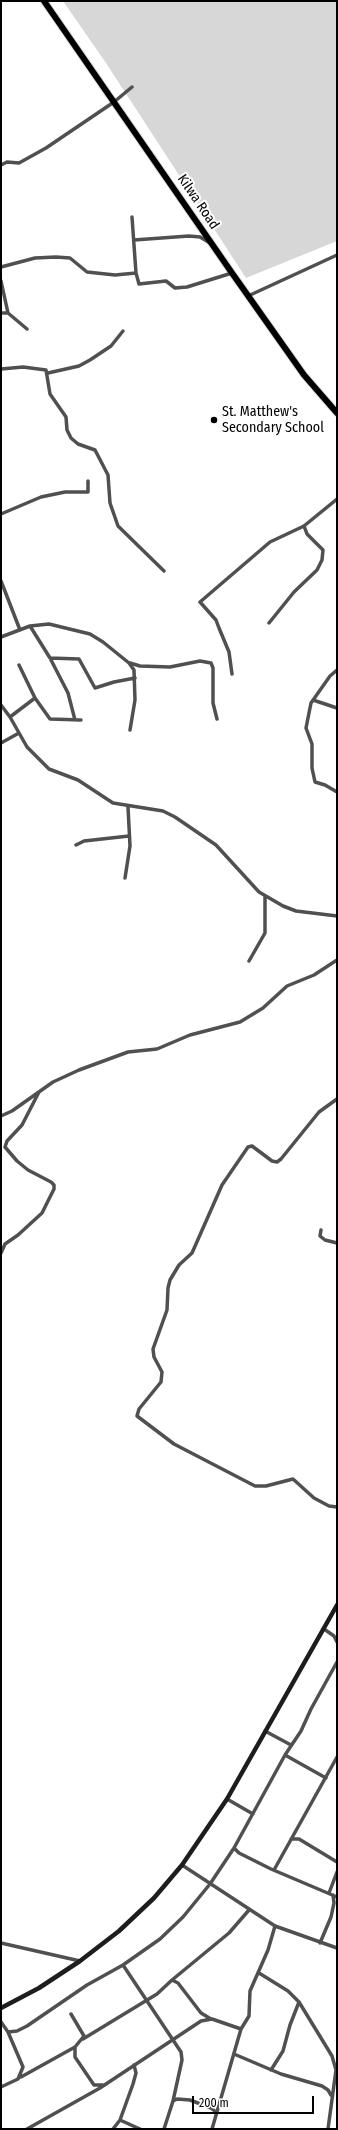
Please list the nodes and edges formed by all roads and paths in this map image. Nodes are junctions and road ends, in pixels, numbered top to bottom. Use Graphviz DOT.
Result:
graph roads {
  1 [pos="44,1"];
  2 [pos="132,87"];
  3 [pos="114,102"];
  4 [pos="1,165"];
  5 [pos="132,217"];
  6 [pos="134,240"];
  7 [pos="214,246"];
  8 [pos="337,255"];
  9 [pos="1,267"];
  10 [pos="136,272"];
  11 [pos="232,273"];
  12 [pos="1,281"];
  13 [pos="248,296"];
  14 [pos="1,313"];
  15 [pos="8,313"];
  16 [pos="27,329"];
  17 [pos="123,331"];
  18 [pos="1,369"];
  19 [pos="48,373"];
  20 [pos="337,413"];
  21 [pos="88,481"];
  22 [pos="337,499"];
  23 [pos="1,514"];
  24 [pos="304,526"];
  25 [pos="164,571"];
  26 [pos="1,581"];
  27 [pos="3,593"];
  28 [pos="269,623"];
  29 [pos="30,626"];
  30 [pos="20,630"];
  31 [pos="1,636"];
  32 [pos="50,658"];
  33 [pos="129,662"];
  34 [pos="19,665"];
  35 [pos="337,670"];
  36 [pos="232,674"];
  37 [pos="135,678"];
  38 [pos="35,698"];
  39 [pos="313,700"];
  40 [pos="1,705"];
  41 [pos="337,708"];
  42 [pos="10,717"];
  43 [pos="217,719"];
  44 [pos="75,720"];
  45 [pos="81,720"];
  46 [pos="130,730"];
  47 [pos="19,733"];
  48 [pos="1,743"];
  49 [pos="337,792"];
  50 [pos="128,806"];
  51 [pos="129,836"];
  52 [pos="76,846"];
  53 [pos="125,878"];
  54 [pos="265,896"];
  55 [pos="337,916"];
  56 [pos="337,960"];
  57 [pos="249,961"];
  58 [pos="40,1092"];
  59 [pos="337,1099"];
  60 [pos="1,1116"];
  61 [pos="321,1230"];
  62 [pos="337,1243"];
  63 [pos="1,1252"];
  64 [pos="337,1507"];
  65 [pos="337,1605"];
  66 [pos="324,1629"];
  67 [pos="337,1642"];
  68 [pos="337,1662"];
  69 [pos="265,1731"];
  70 [pos="291,1745"];
  71 [pos="285,1755"];
  72 [pos="337,1757"];
  73 [pos="326,1778"];
  74 [pos="227,1799"];
  75 [pos="253,1814"];
  76 [pos="295,1831"];
  77 [pos="291,1839"];
  78 [pos="299,1839"];
  79 [pos="234,1848"];
  80 [pos="337,1862"];
  81 [pos="182,1865"];
  82 [pos="274,1870"];
  83 [pos="337,1872"];
  84 [pos="210,1884"];
  85 [pos="331,1894"];
  86 [pos="337,1897"];
  87 [pos="249,1910"];
  88 [pos="275,1926"];
  89 [pos="1,1943"];
  90 [pos="320,1943"];
  91 [pos="337,1948"];
  92 [pos="80,1962"];
  93 [pos="123,1965"];
  94 [pos="259,1973"];
  95 [pos="172,1980"];
  96 [pos="146,2000"];
  97 [pos="299,2002"];
  98 [pos="1,2008"];
  99 [pos="201,2013"];
  100 [pos="71,2014"];
  101 [pos="212,2020"];
  102 [pos="201,2021"];
  103 [pos="1,2022"];
  104 [pos="241,2029"];
  105 [pos="8,2032"];
  106 [pos="83,2039"];
  107 [pos="173,2039"];
  108 [pos="75,2047"];
  109 [pos="234,2054"];
  110 [pos="134,2065"];
  111 [pos="271,2070"];
  112 [pos="18,2079"];
  113 [pos="104,2085"];
  114 [pos="1,2087"];
  115 [pos="175,2091"];
  116 [pos="331,2095"];
  117 [pos="182,2099"];
  118 [pos="173,2101"];
  119 [pos="220,2104"];
  120 [pos="211,2108"];
  121 [pos="217,2113"];
  122 [pos="120,2120"];
  123 [pos="40,2124"];
  124 [pos="34,2126"];
  125 [pos="27,2129"];
  126 [pos="39,2129"];
  127 [pos="42,2129"];
  128 [pos="114,2129"];
  129 [pos="140,2129"];
  130 [pos="164,2129"];
  131 [pos="212,2129"];
  132 [pos="328,2129"];
  1 -- 3 [label="highway, Kilwa Road"];
  2 -- 3 [label="street"];
  3 -- 4 [label="street"];
  3 -- 7 [label="highway, Kilwa Road"];
  5 -- 6 [label="street"];
  6 -- 7 [label="street"];
  6 -- 10 [label="street"];
  7 -- 11 [label="highway, Kilwa Road"];
  8 -- 13 [label="street"];
  9 -- 10 [label="street"];
  10 -- 11 [label="street"];
  11 -- 13 [label="highway, Kilwa Road"];
  12 -- 15 [label="street"];
  13 -- 20 [label="highway, Kilwa Road"];
  14 -- 15 [label="street"];
  15 -- 16 [label="street"];
  17 -- 19 [label="street"];
  18 -- 19 [label="street"];
  19 -- 25 [label="street"];
  21 -- 23 [label="street"];
  22 -- 24 [label="street"];
  24 -- 28 [label="street"];
  24 -- 36 [label="street"];
  26 -- 27 [label="street"];
  27 -- 30 [label="street"];
  29 -- 30 [label="street"];
  29 -- 32 [label="street"];
  29 -- 33 [label="street"];
  30 -- 31 [label="street"];
  32 -- 37 [label="street"];
  32 -- 44 [label="street"];
  33 -- 37 [label="street"];
  33 -- 43 [label="street"];
  34 -- 38 [label="street"];
  35 -- 39 [label="street"];
  37 -- 46 [label="street"];
  38 -- 42 [label="street"];
  38 -- 44 [label="street"];
  39 -- 41 [label="street"];
  39 -- 49 [label="street"];
  40 -- 42 [label="street"];
  42 -- 47 [label="street"];
  44 -- 45 [label="street"];
  47 -- 48 [label="street"];
  47 -- 50 [label="street"];
  50 -- 51 [label="street"];
  50 -- 54 [label="street"];
  51 -- 52 [label="street"];
  51 -- 53 [label="street"];
  54 -- 55 [label="street"];
  54 -- 57 [label="street"];
  56 -- 58 [label="street"];
  58 -- 60 [label="street"];
  58 -- 63 [label="street"];
  59 -- 64 [label="street"];
  61 -- 62 [label="street"];
  65 -- 66 [label="main road"];
  66 -- 67 [label="street"];
  66 -- 69 [label="main road"];
  68 -- 70 [label="street"];
  69 -- 70 [label="street"];
  69 -- 74 [label="main road"];
  70 -- 71 [label="street"];
  71 -- 73 [label="street"];
  71 -- 75 [label="street"];
  72 -- 73 [label="street"];
  73 -- 76 [label="street"];
  74 -- 75 [label="street"];
  74 -- 81 [label="main road"];
  75 -- 79 [label="street"];
  76 -- 77 [label="street"];
  76 -- 78 [label="street"];
  77 -- 78 [label="street"];
  77 -- 82 [label="street"];
  78 -- 80 [label="street"];
  79 -- 82 [label="street"];
  79 -- 84 [label="street"];
  81 -- 84 [label="street"];
  81 -- 92 [label="main road"];
  82 -- 85 [label="street"];
  83 -- 85 [label="street"];
  84 -- 87 [label="street"];
  84 -- 93 [label="street"];
  85 -- 86 [label="street"];
  85 -- 90 [label="street"];
  87 -- 88 [label="street"];
  87 -- 95 [label="street"];
  88 -- 90 [label="street"];
  88 -- 94 [label="street"];
  89 -- 92 [label="street"];
  90 -- 91 [label="street"];
  92 -- 98 [label="main road"];
  93 -- 96 [label="street"];
  93 -- 105 [label="street"];
  94 -- 97 [label="street"];
  94 -- 104 [label="street"];
  95 -- 96 [label="street"];
  95 -- 99 [label="street"];
  96 -- 106 [label="street"];
  96 -- 107 [label="street"];
  97 -- 111 [label="street"];
  97 -- 116 [label="street"];
  99 -- 101 [label="street"];
  99 -- 102 [label="street"];
  100 -- 106 [label="street"];
  101 -- 102 [label="street"];
  101 -- 104 [label="street"];
  102 -- 107 [label="street"];
  103 -- 105 [label="street"];
  104 -- 109 [label="street"];
  105 -- 112 [label="street"];
  106 -- 108 [label="street"];
  107 -- 110 [label="street"];
  107 -- 115 [label="street"];
  108 -- 112 [label="street"];
  108 -- 113 [label="street"];
  109 -- 111 [label="street"];
  109 -- 119 [label="street"];
  110 -- 113 [label="street"];
  110 -- 122 [label="street"];
  111 -- 116 [label="street"];
  112 -- 114 [label="street"];
  113 -- 123 [label="street"];
  115 -- 117 [label="street"];
  115 -- 118 [label="street"];
  116 -- 132 [label="street"];
  117 -- 118 [label="street"];
  117 -- 120 [label="street"];
  118 -- 130 [label="street"];
  119 -- 120 [label="street"];
  119 -- 121 [label="street"];
  120 -- 121 [label="street"];
  121 -- 131 [label="street"];
  122 -- 128 [label="street"];
  122 -- 129 [label="street"];
  123 -- 124 [label="street"];
  123 -- 127 [label="street"];
  124 -- 125 [label="street"];
  124 -- 126 [label="street"];
}
